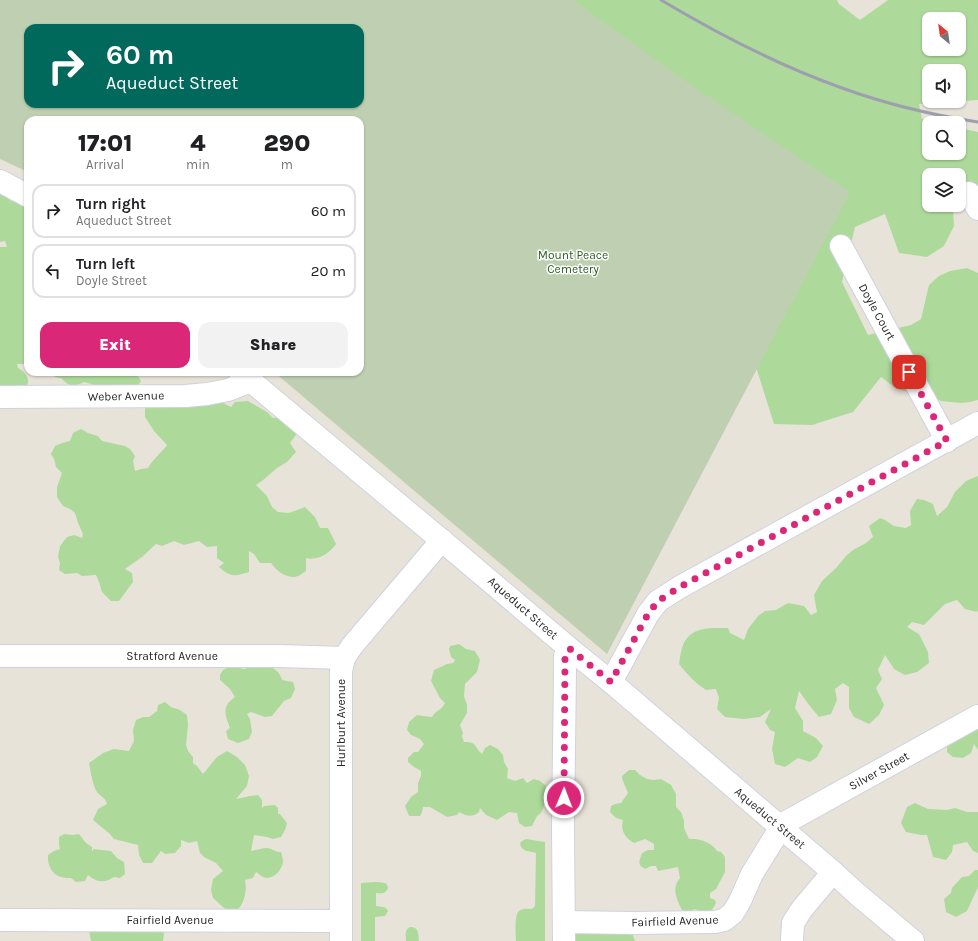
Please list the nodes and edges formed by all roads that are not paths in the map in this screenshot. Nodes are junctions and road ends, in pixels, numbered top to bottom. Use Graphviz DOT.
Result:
graph roads {
  1 [pos="0,181"];
  2 [pos="24,194"];
  3 [pos="841,246"];
  4 [pos="245,377"];
  5 [pos="0,397"];
  6 [pos="978,423"];
  7 [pos="947,441"];
  8 [pos="442,540"];
  9 [pos="570,649"];
  10 [pos="0,656"];
  11 [pos="344,658"];
  12 [pos="611,682"];
  13 [pos="978,716"];
  14 [pos="780,827"];
  15 [pos="833,872"];
  16 [pos="0,920"];
  17 [pos="341,931"];
  18 [pos="564,931"];
  19 [pos="792,940"];
  20 [pos="913,941"];
  1 -- 2 [label="street"];
  3 -- 7 [label="street, Doyle Court"];
  4 -- 5 [label="street, Weber Avenue"];
  4 -- 8 [label="street, Aqueduct Street"];
  6 -- 7 [label="street"];
  7 -- 12 [label="street"];
  8 -- 9 [label="street, Aqueduct Street"];
  8 -- 11 [label="street, Hurlburt Avenue"];
  9 -- 12 [label="street, Aqueduct Street"];
  9 -- 18 [label="street"];
  10 -- 11 [label="street, Stratford Avenue"];
  11 -- 17 [label="street, Hurlburt Avenue"];
  12 -- 14 [label="street, Aqueduct Street"];
  13 -- 14 [label="street, Silver Street"];
  14 -- 15 [label="street, Aqueduct Street"];
  14 -- 18 [label="street, Fairfield Avenue"];
  15 -- 19 [label="street"];
  15 -- 20 [label="street, Aqueduct Street"];
  16 -- 17 [label="street, Fairfield Avenue"];
}
